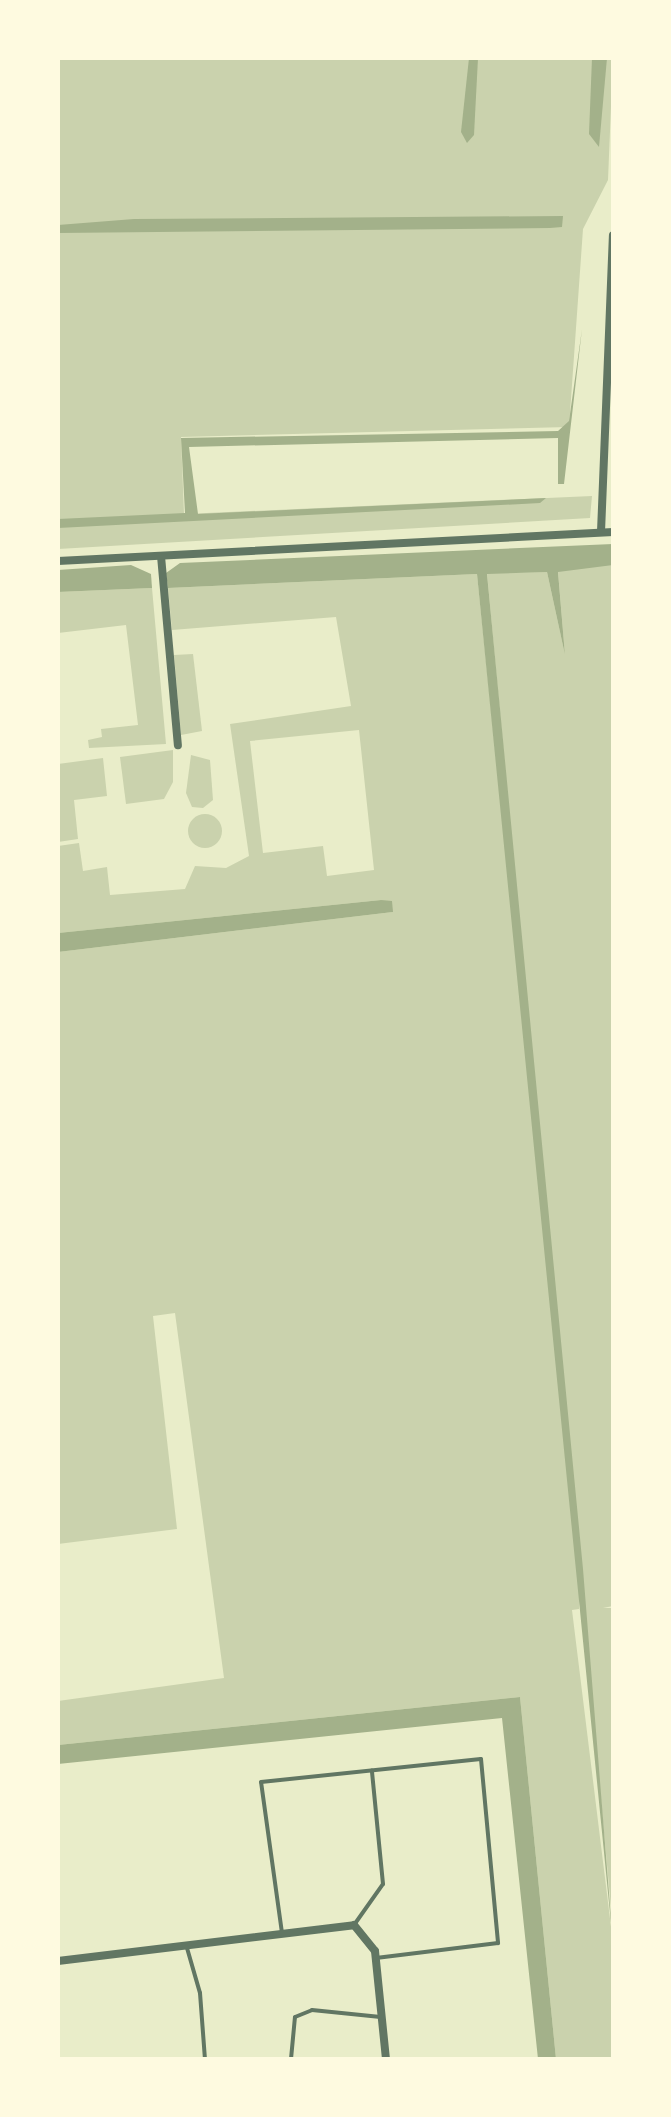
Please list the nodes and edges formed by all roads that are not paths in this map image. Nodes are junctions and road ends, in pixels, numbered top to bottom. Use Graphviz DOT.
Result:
graph roads {
  1 [pos="613,235"];
  2 [pos="601,532"];
  3 [pos="613,532"];
  4 [pos="161,556"];
  5 [pos="58,561"];
  6 [pos="178,745"];
  7 [pos="372,1771"];
  8 [pos="354,1925"];
  9 [pos="282,1933"];
  10 [pos="186,1945"];
  11 [pos="375,1958"];
  12 [pos="58,1961"];
  13 [pos="381,2017"];
  14 [pos="205,2059"];
  15 [pos="291,2059"];
  16 [pos="386,2059"];
  1 -- 2 [label="street"];
  2 -- 3 [label="street"];
  2 -- 4 [label="street"];
  4 -- 5 [label="street"];
  4 -- 6 [label="street"];
  7 -- 8 [label="lane"];
  7 -- 9 [label="lane"];
  7 -- 11 [label="lane"];
  8 -- 9 [label="street"];
  8 -- 11 [label="street"];
  9 -- 10 [label="street"];
  10 -- 12 [label="street"];
  10 -- 14 [label="lane"];
  11 -- 13 [label="street"];
  13 -- 15 [label="lane"];
  13 -- 16 [label="street"];
}
